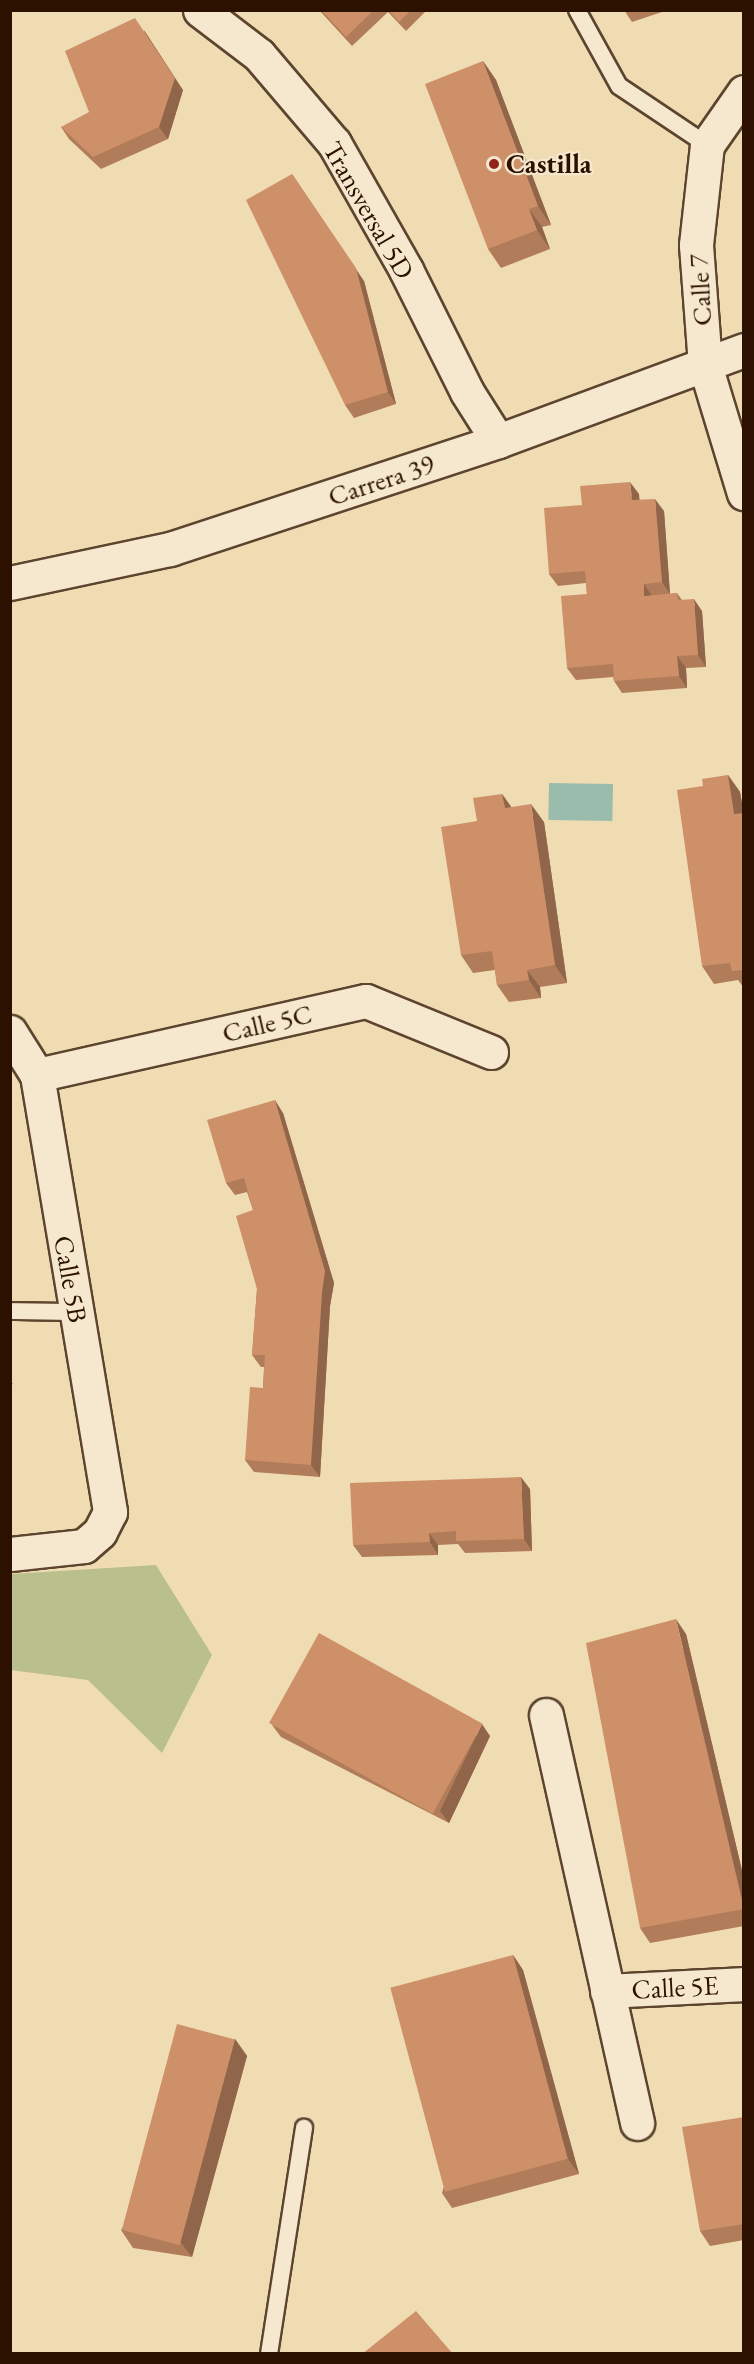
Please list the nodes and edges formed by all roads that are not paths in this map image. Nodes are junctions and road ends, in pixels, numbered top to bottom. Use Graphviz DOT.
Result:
graph roads {
  1 [pos="200,10"];
  2 [pos="577,10"];
  3 [pos="744,92"];
  4 [pos="707,145"];
  5 [pos="744,350"];
  6 [pos="705,365"];
  7 [pos="498,441"];
  8 [pos="744,493"];
  9 [pos="10,583"];
  10 [pos="10,1032"];
  11 [pos="491,1052"];
  12 [pos="37,1075"];
  13 [pos="10,1311"];
  14 [pos="77,1312"];
  15 [pos="10,1554"];
  16 [pos="546,1715"];
  17 [pos="744,1984"];
  18 [pos="607,1991"];
  19 [pos="637,2123"];
  20 [pos="304,2128"];
  21 [pos="269,2354"];
  1 -- 7 [label="street, Transversal 5D"];
  2 -- 4 [label="lane"];
  3 -- 4 [label="street, Calle 7"];
  4 -- 6 [label="street, Calle 7"];
  5 -- 6 [label="street, Carrera 39"];
  6 -- 7 [label="street, Carrera 39"];
  6 -- 8 [label="street, Calle 7"];
  7 -- 9 [label="street, Carrera 39"];
  10 -- 12 [label="street, Calle 5B"];
  11 -- 12 [label="street, Calle 5C"];
  12 -- 14 [label="street, Calle 5B"];
  13 -- 14 [label="lane"];
  14 -- 15 [label="street, Calle 5B"];
  16 -- 18 [label="street"];
  17 -- 18 [label="street, Calle 5E"];
  18 -- 19 [label="street"];
  20 -- 21 [label="lane"];
}
